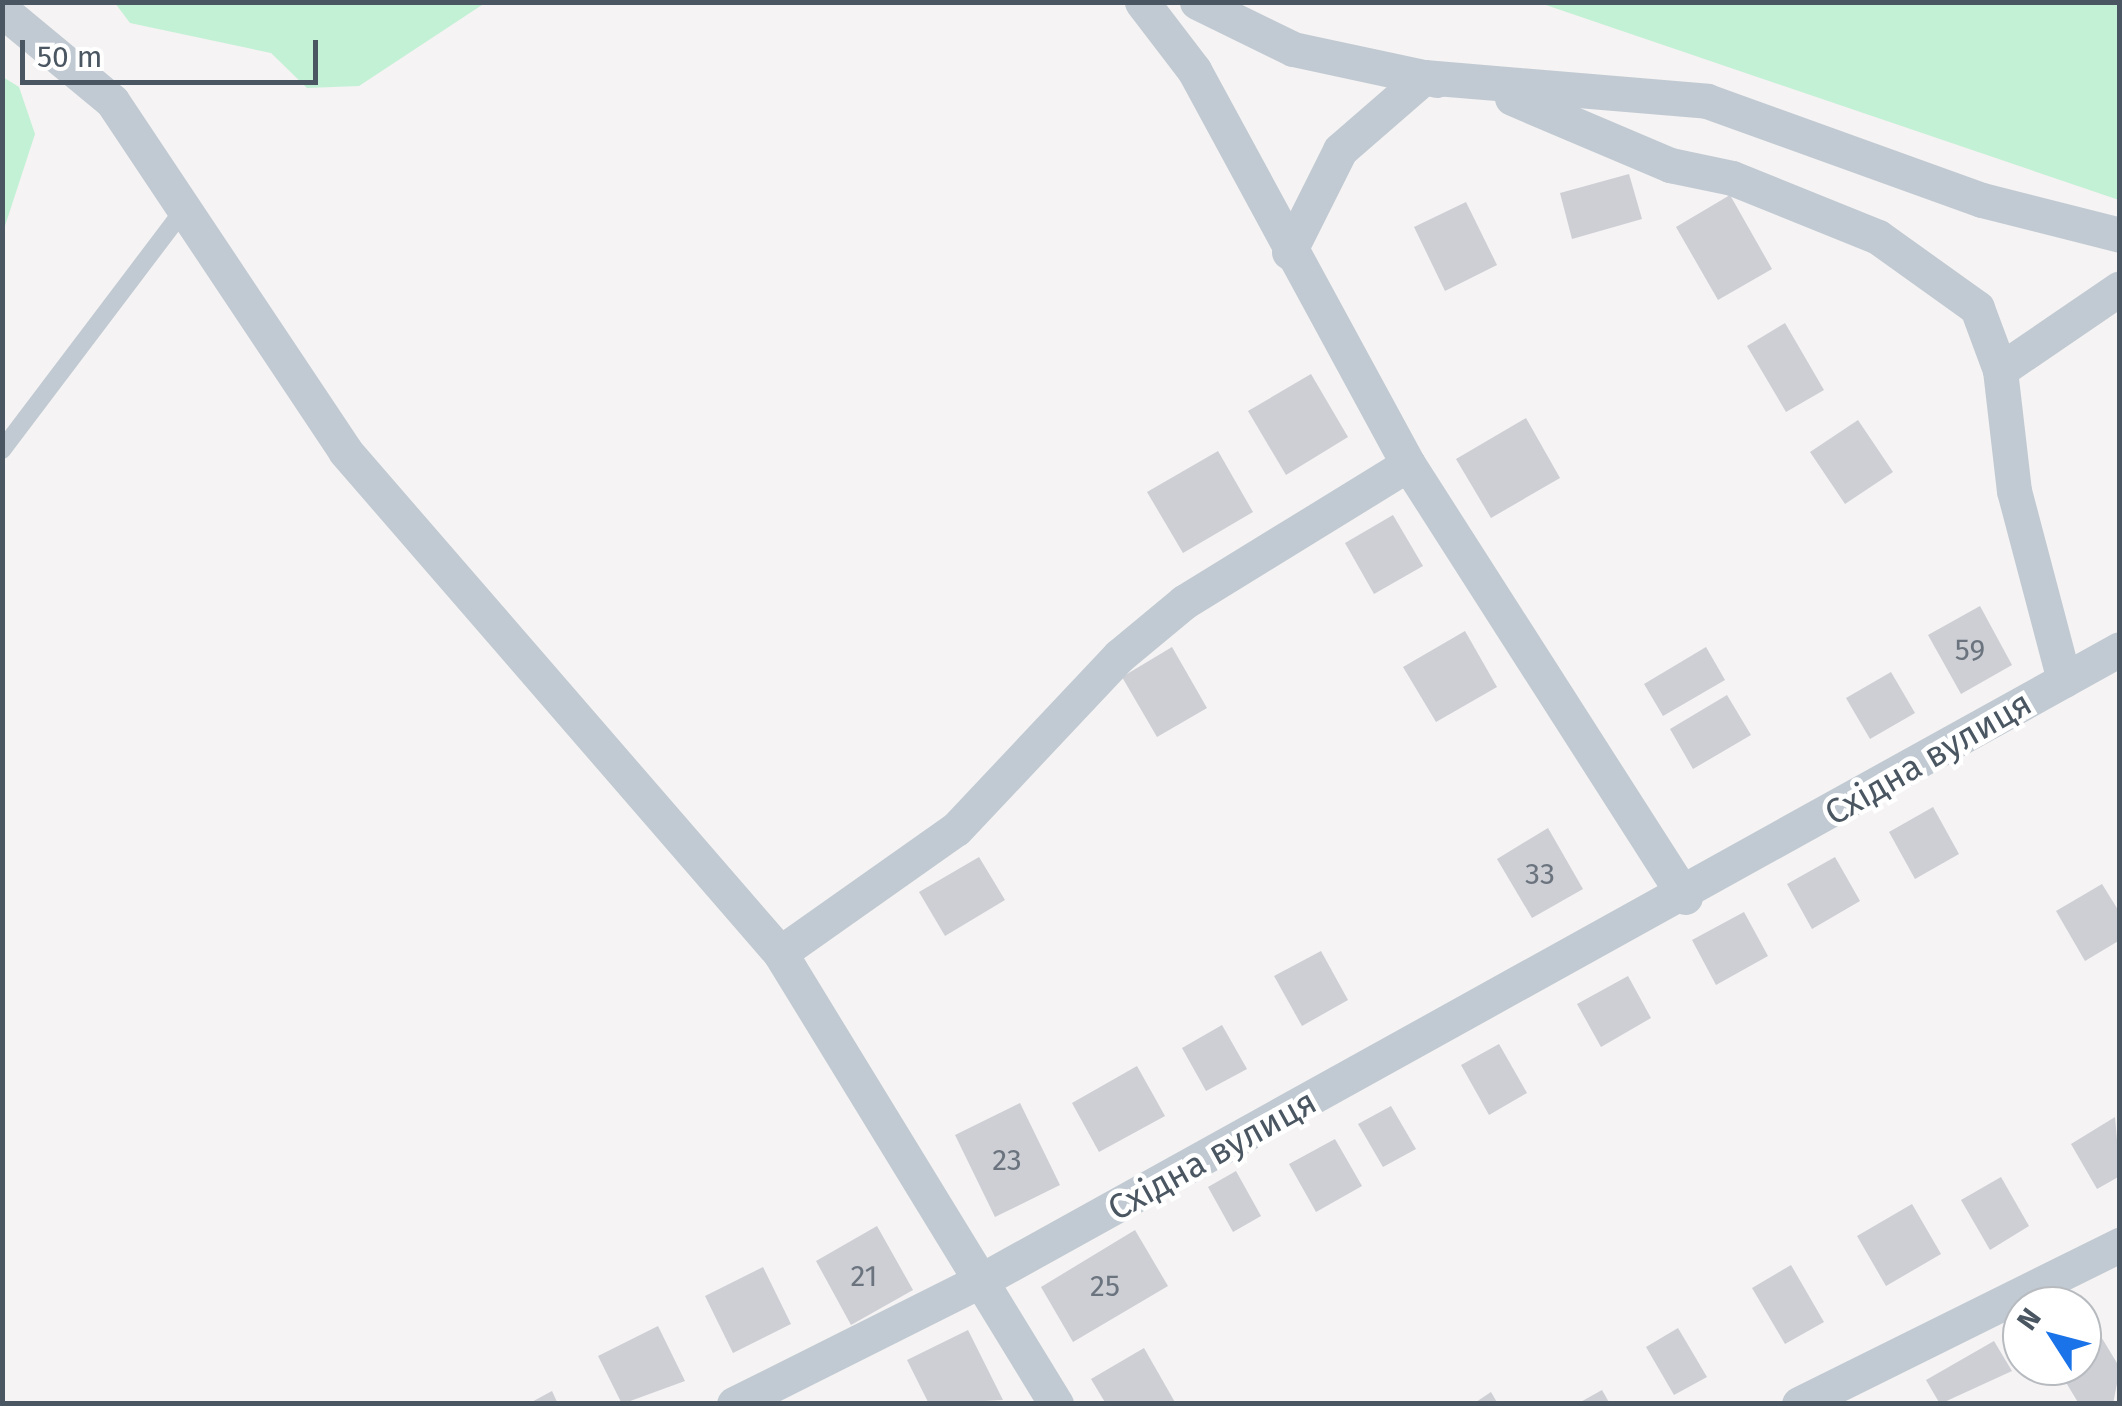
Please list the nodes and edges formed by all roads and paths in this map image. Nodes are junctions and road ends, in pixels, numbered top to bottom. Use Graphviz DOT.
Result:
graph roads {
  1 [pos="1142,2"];
  2 [pos="1198,2"];
  3 [pos="2,10"];
  4 [pos="1424,76"];
  5 [pos="183,211"];
  6 [pos="2120,235"];
  7 [pos="1289,252"];
  8 [pos="2120,288"];
  9 [pos="2000,370"];
  10 [pos="2,450"];
  11 [pos="1408,464"];
  12 [pos="2120,649"];
  13 [pos="2064,680"];
  14 [pos="1685,896"];
  15 [pos="780,953"];
  16 [pos="2120,1245"];
  17 [pos="982,1280"];
  18 [pos="734,1404"];
  19 [pos="1056,1404"];
  20 [pos="1798,1404"];
  1 -- 7 [label="street"];
  2 -- 4 [label="street"];
  3 -- 5 [label="street"];
  4 -- 6 [label="street"];
  4 -- 7 [label="street"];
  4 -- 9 [label="street"];
  5 -- 10 [label="lane"];
  5 -- 15 [label="street"];
  7 -- 11 [label="street"];
  8 -- 9 [label="street"];
  9 -- 13 [label="street"];
  11 -- 14 [label="street"];
  11 -- 15 [label="street"];
  12 -- 13 [label="street, Східна вулиця"];
  13 -- 14 [label="street, Східна вулиця"];
  14 -- 17 [label="street, Східна вулиця"];
  15 -- 17 [label="street"];
  16 -- 20 [label="street"];
  17 -- 18 [label="street, Східна вулиця"];
  17 -- 19 [label="street"];
}
